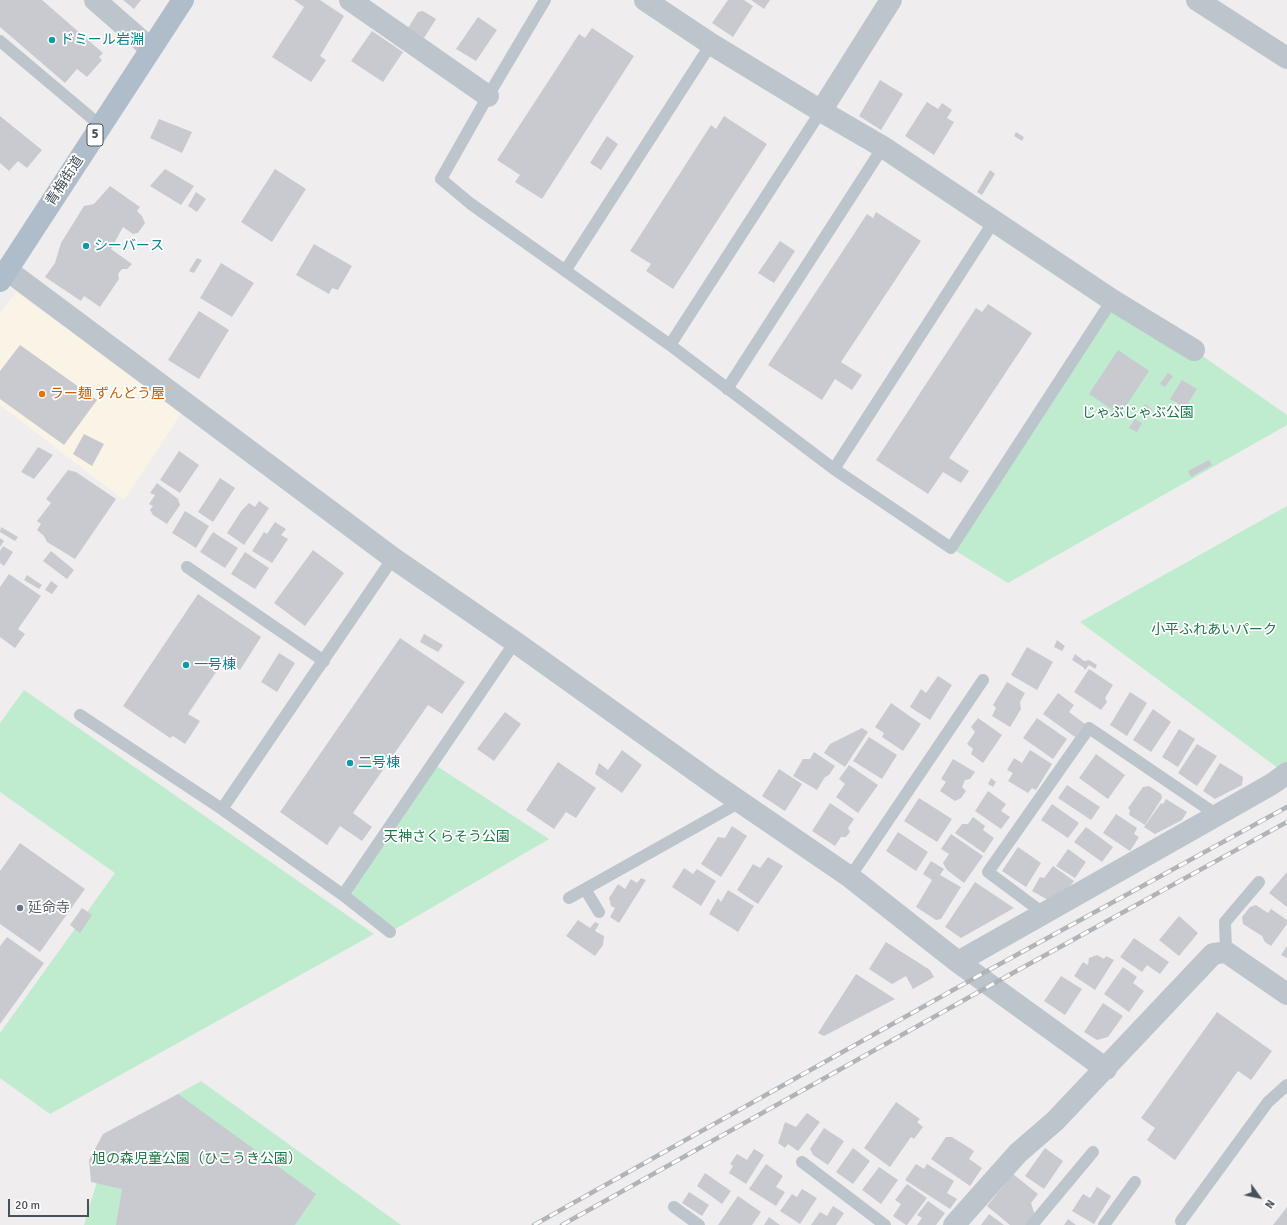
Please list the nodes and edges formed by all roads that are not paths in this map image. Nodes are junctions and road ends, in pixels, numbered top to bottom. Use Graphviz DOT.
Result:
graph roads {
  1 [pos="95,0"];
  2 [pos="183,0"];
  3 [pos="350,0"];
  4 [pos="545,0"];
  5 [pos="645,0"];
  6 [pos="891,0"];
  7 [pos="1201,1"];
  8 [pos="0,41"];
  9 [pos="711,44"];
  10 [pos="151,49"];
  11 [pos="1287,58"];
  12 [pos="488,96"];
  13 [pos="821,111"];
  14 [pos="101,126"];
  15 [pos="883,147"];
  16 [pos="994,221"];
  17 [pos="565,271"];
  18 [pos="4,276"];
  19 [pos="1112,300"];
  20 [pos="670,345"];
  21 [pos="1194,350"];
  22 [pos="727,389"];
  23 [pos="834,469"];
  24 [pos="393,558"];
  25 [pos="187,567"];
  26 [pos="514,642"];
  27 [pos="324,661"];
  28 [pos="983,680"];
  29 [pos="80,715"];
  30 [pos="1287,773"];
  31 [pos="740,802"];
  32 [pos="222,809"];
  33 [pos="1217,815"];
  34 [pos="850,877"];
  35 [pos="1259,882"];
  36 [pos="585,889"];
  37 [pos="343,896"];
  38 [pos="569,898"];
  39 [pos="599,912"];
  40 [pos="1043,913"];
  41 [pos="390,932"];
  42 [pos="1226,952"];
  43 [pos="958,962"];
  44 [pos="1287,994"];
  45 [pos="1106,1068"];
  46 [pos="1287,1085"];
  47 [pos="1093,1152"];
  48 [pos="802,1162"];
  49 [pos="1135,1182"];
  50 [pos="674,1207"];
  51 [pos="1181,1221"];
  52 [pos="699,1225"];
  53 [pos="885,1225"];
  54 [pos="954,1225"];
  55 [pos="1032,1225"];
  56 [pos="1104,1225"];
  1 -- 10 [label="street"];
  2 -- 10 [label="main road, 青梅街道 / 5"];
  3 -- 12 [label="street"];
  4 -- 12 [label="lane"];
  5 -- 9 [label="street"];
  6 -- 13 [label="street"];
  7 -- 11 [label="street"];
  8 -- 14 [label="lane"];
  9 -- 13 [label="street"];
  9 -- 17 [label="lane"];
  10 -- 14 [label="main road, 青梅街道 / 5"];
  12 -- 17 [label="lane"];
  13 -- 15 [label="street"];
  13 -- 20 [label="lane"];
  14 -- 18 [label="main road, 青梅街道 / 5"];
  15 -- 16 [label="street"];
  15 -- 22 [label="lane"];
  16 -- 19 [label="street"];
  16 -- 23 [label="lane"];
  17 -- 20 [label="lane"];
  18 -- 24 [label="street"];
  19 -- 21 [label="street"];
  19 -- 23 [label="lane"];
  20 -- 22 [label="lane"];
  22 -- 23 [label="lane"];
  24 -- 26 [label="street"];
  24 -- 27 [label="lane"];
  25 -- 27 [label="lane"];
  26 -- 31 [label="street"];
  26 -- 37 [label="lane"];
  27 -- 32 [label="lane"];
  28 -- 34 [label="lane"];
  29 -- 32 [label="lane"];
  30 -- 33 [label="street"];
  31 -- 34 [label="street"];
  31 -- 36 [label="lane"];
  32 -- 37 [label="lane"];
  33 -- 40 [label="street"];
  33 -- 40 [label="lane"];
  34 -- 43 [label="street"];
  35 -- 42 [label="lane"];
  36 -- 38 [label="lane"];
  36 -- 39 [label="lane"];
  37 -- 41 [label="lane"];
  40 -- 43 [label="street"];
  42 -- 44 [label="street"];
  42 -- 45 [label="street"];
  43 -- 45 [label="street"];
  45 -- 54 [label="street"];
  46 -- 51 [label="lane"];
  47 -- 55 [label="lane"];
  48 -- 53 [label="lane"];
  49 -- 56 [label="lane"];
  50 -- 52 [label="lane"];
}
